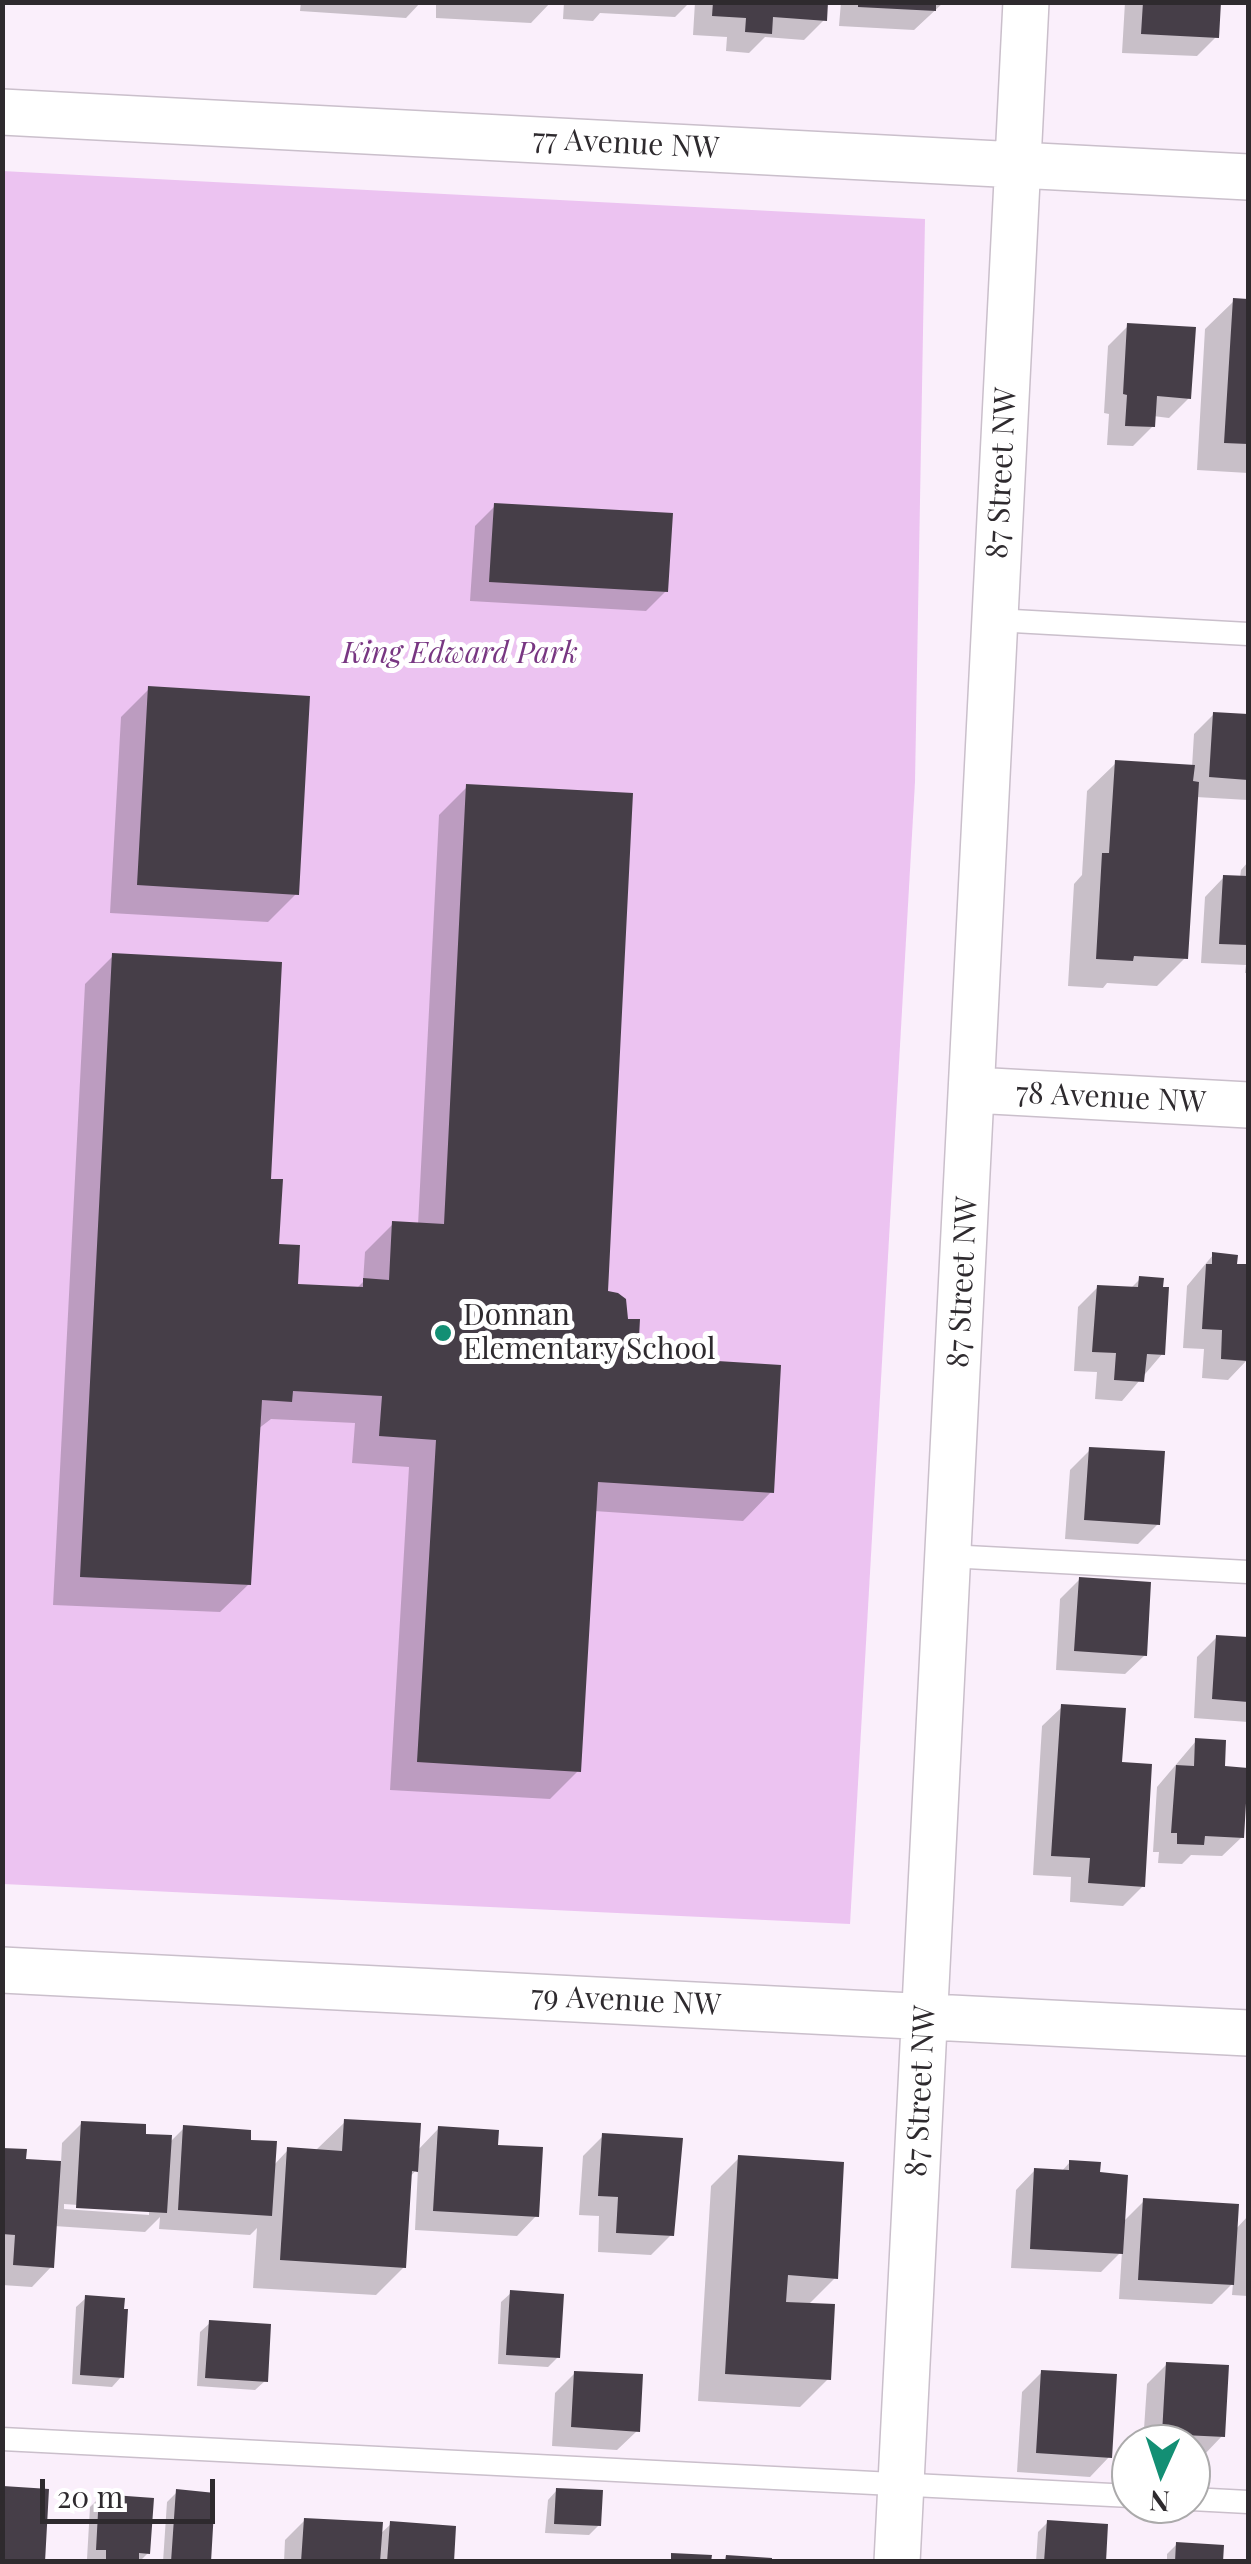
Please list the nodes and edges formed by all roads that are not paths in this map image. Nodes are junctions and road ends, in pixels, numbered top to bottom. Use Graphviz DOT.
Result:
graph roads {
  1 [pos="1026,2"];
  2 [pos="2,112"];
  3 [pos="1018,165"];
  4 [pos="1248,177"];
  5 [pos="995,620"];
  6 [pos="1248,634"];
  7 [pos="973,1090"];
  8 [pos="1248,1105"];
  9 [pos="948,1556"];
  10 [pos="1248,1572"];
  11 [pos="2,1970"];
  12 [pos="924,2016"];
  13 [pos="1248,2033"];
  14 [pos="2,2440"];
  15 [pos="901,2484"];
  16 [pos="1111,2495"];
  17 [pos="1211,2500"];
  18 [pos="1248,2502"];
  19 [pos="897,2562"];
  1 -- 3 [label="street, 87 Street NW"];
  2 -- 3 [label="street, 77 Avenue NW"];
  3 -- 4 [label="street, 77 Avenue NW"];
  3 -- 5 [label="street, 87 Street NW"];
  5 -- 6 [label="lane"];
  5 -- 7 [label="street, 87 Street NW"];
  7 -- 8 [label="street, 78 Avenue NW"];
  7 -- 9 [label="street, 87 Street NW"];
  9 -- 10 [label="lane"];
  9 -- 12 [label="street, 87 Street NW"];
  11 -- 12 [label="street, 79 Avenue NW"];
  12 -- 13 [label="street, 79 Avenue NW"];
  12 -- 15 [label="street, 87 Street NW"];
  14 -- 15 [label="lane"];
  15 -- 16 [label="lane"];
  15 -- 19 [label="street, 87 Street NW"];
  17 -- 18 [label="lane"];
}
